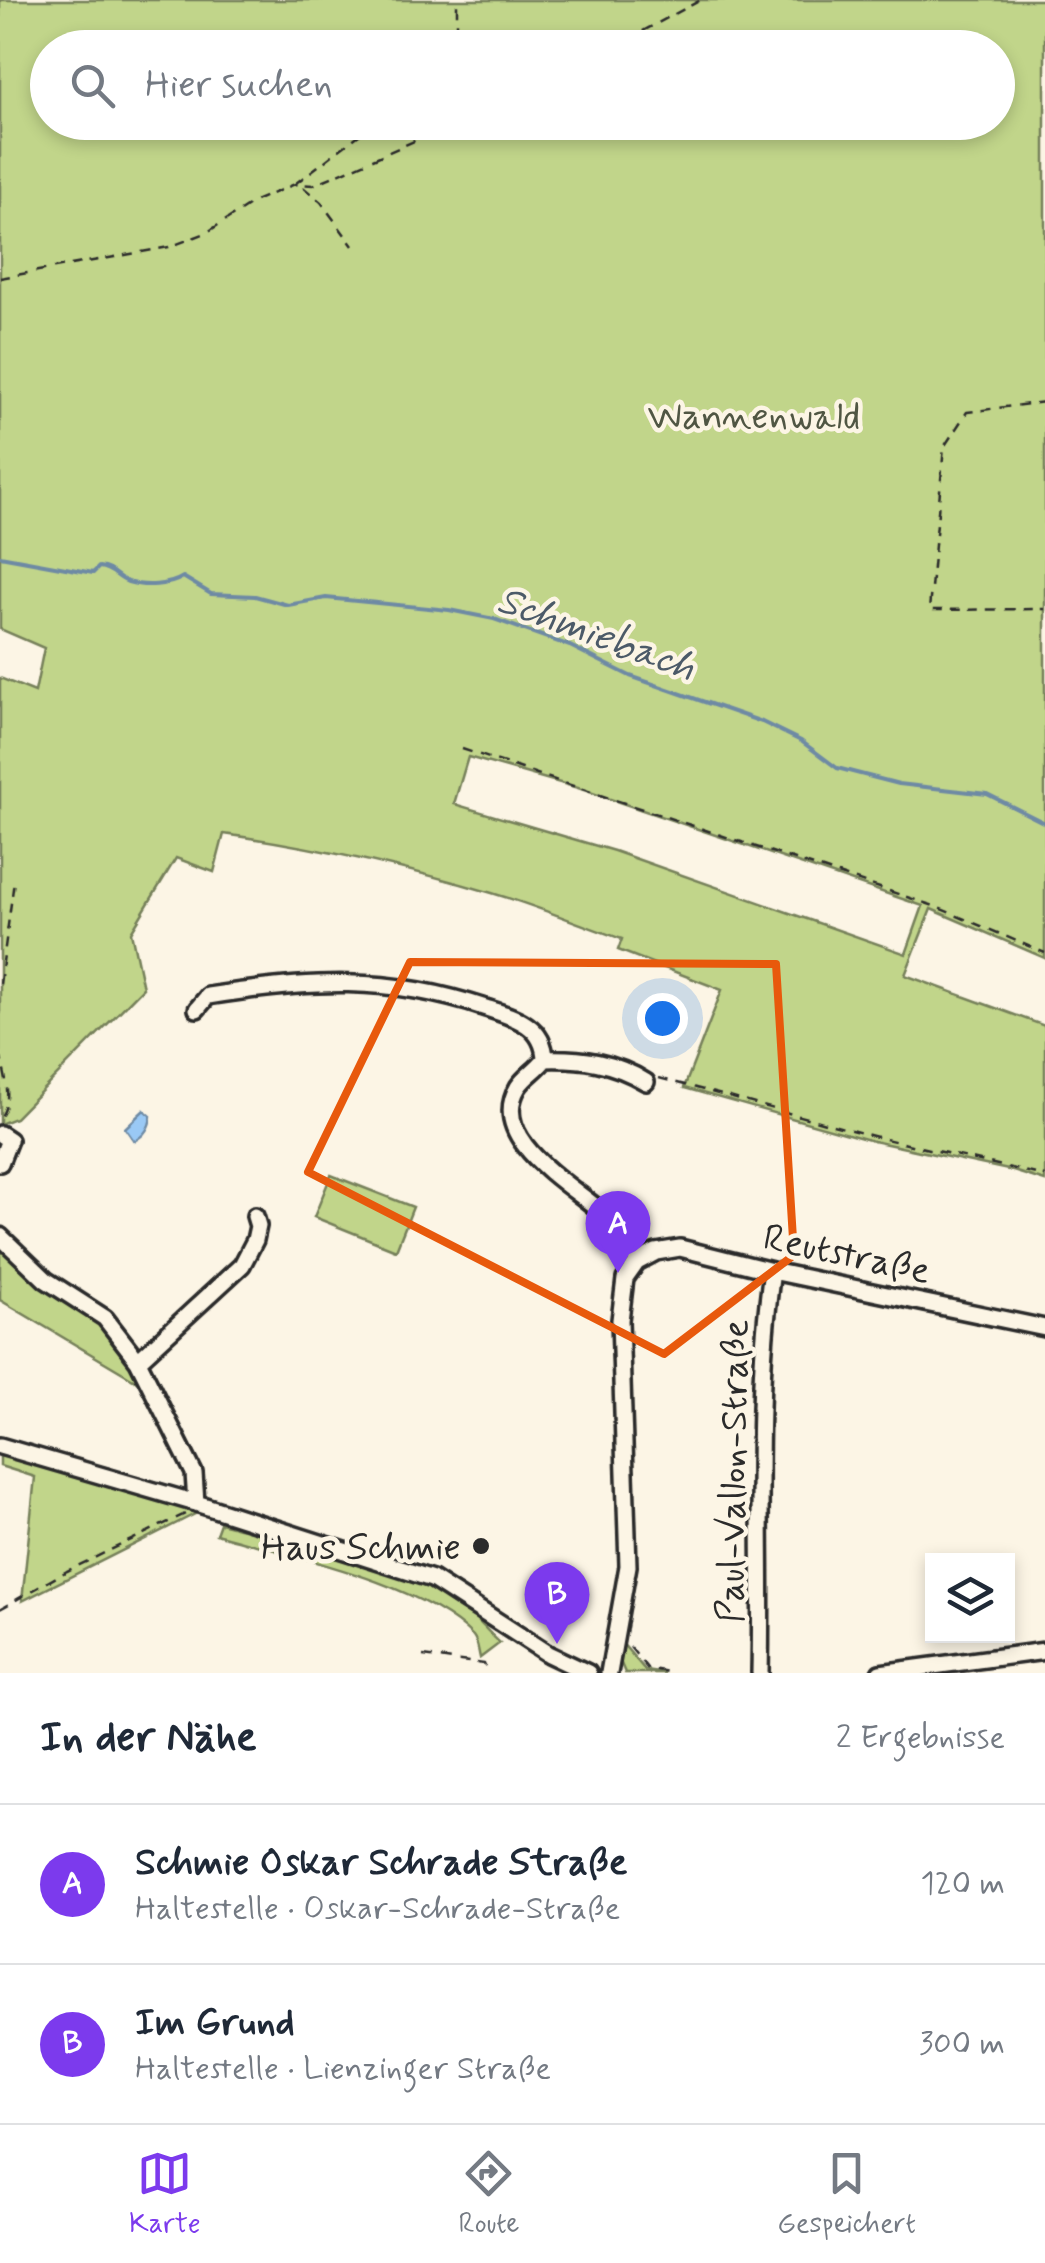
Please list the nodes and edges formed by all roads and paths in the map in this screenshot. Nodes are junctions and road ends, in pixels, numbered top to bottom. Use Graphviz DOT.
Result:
graph roads {
  1 [pos="457,0"];
  2 [pos="701,0"];
  3 [pos="455,30"];
  4 [pos="645,30"];
  5 [pos="352,140"];
  6 [pos="420,140"];
  7 [pos="295,184"];
  8 [pos="302,186"];
  9 [pos="353,246"];
  10 [pos="0,278"];
  11 [pos="1045,402"];
  12 [pos="1045,609"];
  13 [pos="462,750"];
  14 [pos="14,881"];
  15 [pos="1045,953"];
  16 [pos="0,984"];
  17 [pos="198,1009"];
  18 [pos="0,1053"];
  19 [pos="545,1059"];
  20 [pos="646,1082"];
  21 [pos="0,1118"];
  22 [pos="0,1134"];
  23 [pos="0,1163"];
  24 [pos="1045,1176"];
  25 [pos="254,1216"];
  26 [pos="0,1236"];
  27 [pos="637,1262"];
  28 [pos="772,1271"];
  29 [pos="1045,1328"];
  30 [pos="138,1361"];
  31 [pos="0,1446"];
  32 [pos="196,1503"];
  33 [pos="0,1609"];
  34 [pos="616,1636"];
  35 [pos="1045,1651"];
  36 [pos="423,1656"];
  37 [pos="488,1673"];
  38 [pos="588,1673"];
  39 [pos="609,1673"];
  40 [pos="673,1673"];
  41 [pos="760,1673"];
  42 [pos="880,1673"];
  1 -- 3 [label="path"];
  2 -- 4 [label="path"];
  5 -- 7 [label="path"];
  6 -- 8 [label="path"];
  7 -- 8 [label="path"];
  7 -- 10 [label="path"];
  8 -- 9 [label="path"];
  11 -- 12 [label="path"];
  13 -- 15 [label="path"];
  14 -- 16 [label="path"];
  17 -- 19 [label="street"];
  18 -- 21 [label="path"];
  19 -- 20 [label="street"];
  19 -- 27 [label="street"];
  20 -- 24 [label="path"];
  22 -- 23 [label="street"];
  25 -- 30 [label="street"];
  26 -- 30 [label="street"];
  27 -- 28 [label="street, Reutstraße"];
  27 -- 34 [label="street"];
  28 -- 29 [label="street, Reutstraße"];
  28 -- 41 [label="street, Paul-Vallon-Straße"];
  30 -- 32 [label="street"];
  31 -- 32 [label="street"];
  32 -- 33 [label="path"];
  32 -- 38 [label="street"];
  34 -- 39 [label="street"];
  34 -- 40 [label="path"];
  35 -- 42 [label="street"];
  36 -- 37 [label="path"];
}
